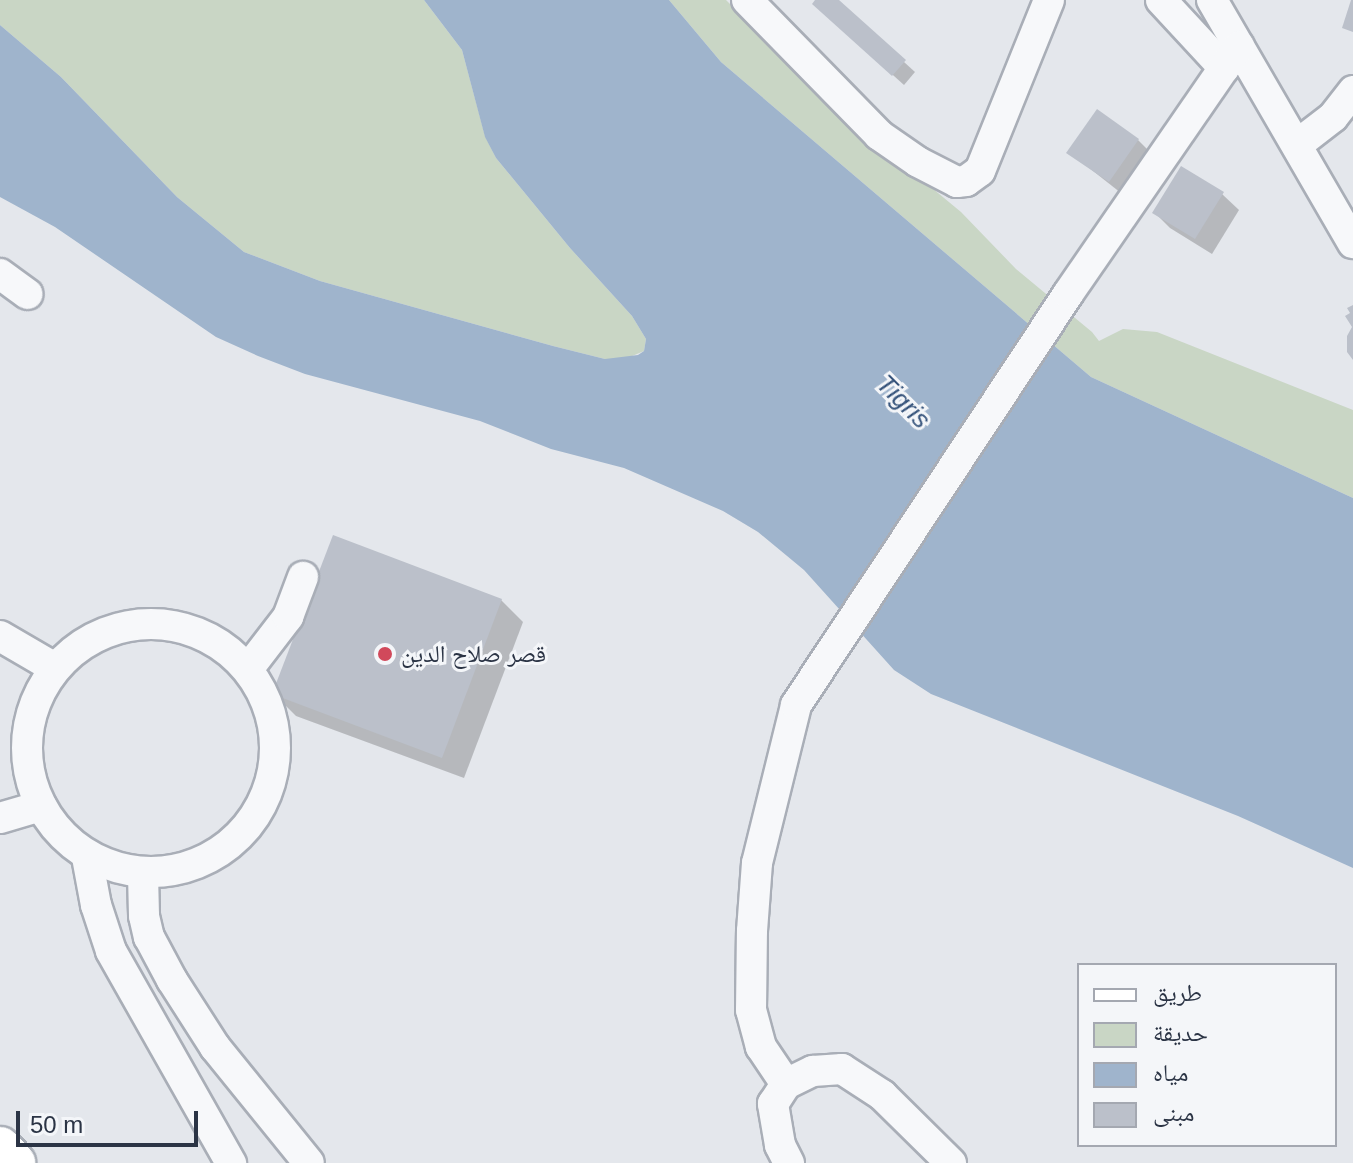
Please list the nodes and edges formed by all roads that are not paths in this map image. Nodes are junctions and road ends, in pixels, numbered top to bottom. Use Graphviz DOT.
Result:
graph roads {
  1 [pos="747,0"];
  2 [pos="1049,0"];
  3 [pos="1161,0"];
  4 [pos="1212,0"];
  5 [pos="1231,57"];
  6 [pos="1353,91"];
  7 [pos="1298,144"];
  8 [pos="1353,243"];
  9 [pos="0,274"];
  10 [pos="28,294"];
  11 [pos="303,577"];
  12 [pos="0,636"];
  13 [pos="55,668"];
  14 [pos="248,669"];
  15 [pos="41,806"];
  16 [pos="0,818"];
  17 [pos="87,857"];
  18 [pos="143,874"];
  19 [pos="786,1084"];
  20 [pos="0,1148"];
  21 [pos="14,1163"];
  22 [pos="231,1163"];
  23 [pos="309,1163"];
  24 [pos="789,1163"];
  25 [pos="951,1163"];
  1 -- 2 [label="street"];
  3 -- 5 [label="street"];
  4 -- 5 [label="street"];
  5 -- 7 [label="street"];
  5 -- 19 [label="street"];
  6 -- 7 [label="street"];
  7 -- 8 [label="street"];
  9 -- 10 [label="street"];
  11 -- 14 [label="street"];
  12 -- 13 [label="street"];
  13 -- 14 [label="street"];
  13 -- 15 [label="street"];
  14 -- 18 [label="street"];
  15 -- 16 [label="street"];
  15 -- 17 [label="street"];
  17 -- 18 [label="street"];
  17 -- 22 [label="street"];
  18 -- 23 [label="street"];
  19 -- 24 [label="street"];
  19 -- 25 [label="street"];
  20 -- 21 [label="main road"];
}
